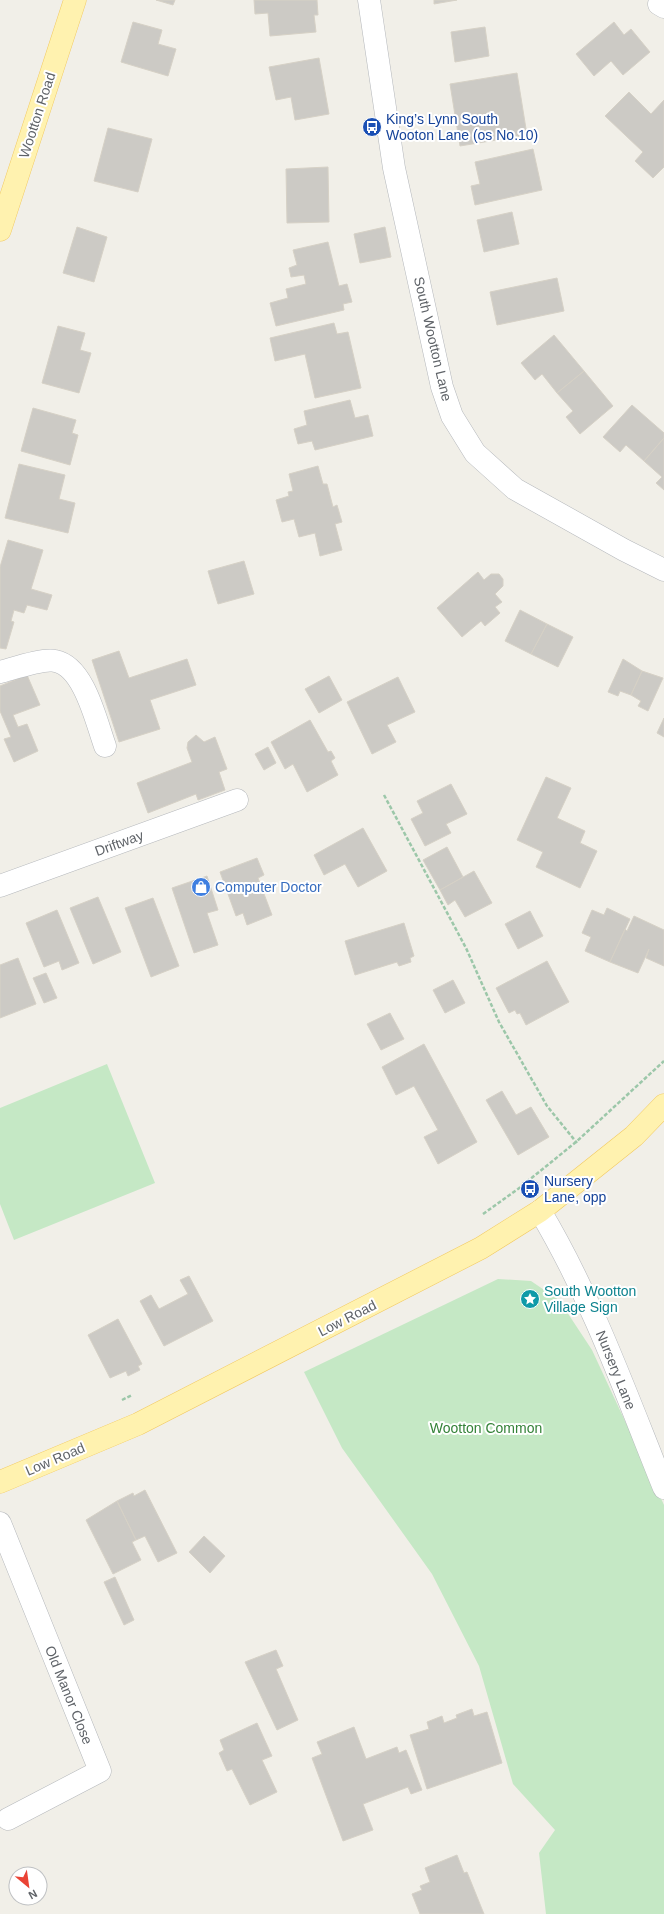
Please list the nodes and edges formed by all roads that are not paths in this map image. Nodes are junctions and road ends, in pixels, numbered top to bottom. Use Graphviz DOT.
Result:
graph roads {
  1 [pos="75,0"];
  2 [pos="369,0"];
  3 [pos="0,230"];
  4 [pos="661,563"];
  5 [pos="0,672"];
  6 [pos="105,746"];
  7 [pos="237,800"];
  8 [pos="0,886"];
  9 [pos="664,1105"];
  10 [pos="540,1211"];
  11 [pos="0,1482"];
  12 [pos="664,1488"];
  13 [pos="0,1523"];
  14 [pos="8,1819"];
  1 -- 3 [label="main road, Wootton Road"];
  2 -- 4 [label="street, South Wootton Lane"];
  5 -- 6 [label="street"];
  7 -- 8 [label="street, Driftway"];
  9 -- 10 [label="main road, Low Road"];
  10 -- 11 [label="main road, Low Road"];
  10 -- 12 [label="street, Nursery Lane"];
  13 -- 14 [label="street, Old Manor Close"];
}
